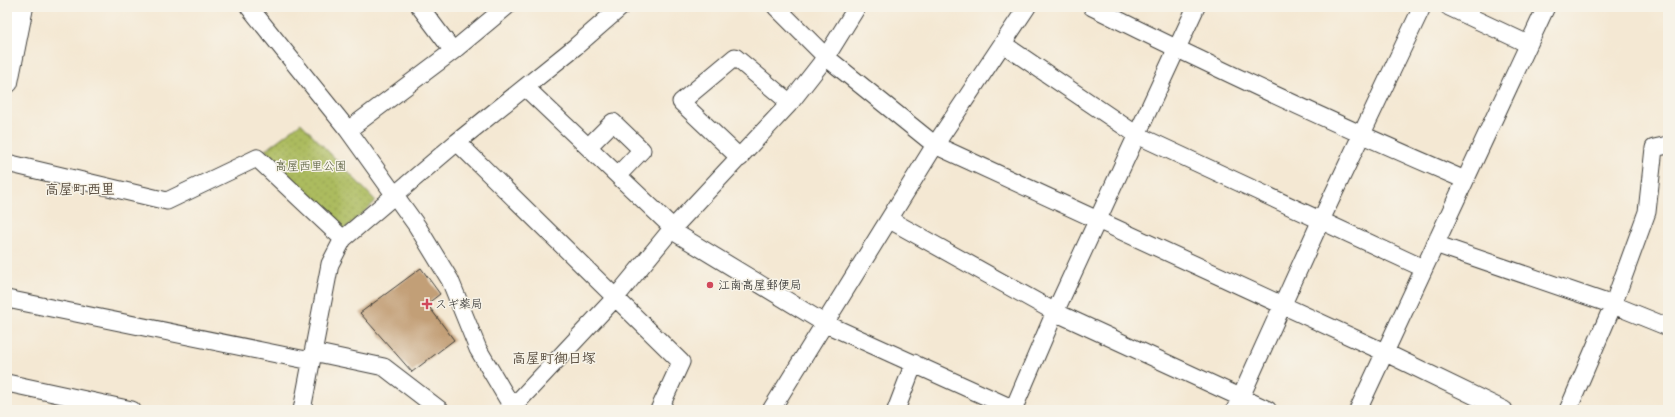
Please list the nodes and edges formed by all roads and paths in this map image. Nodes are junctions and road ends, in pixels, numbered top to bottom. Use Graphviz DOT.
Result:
graph roads {
  1 [pos="22,7"];
  2 [pos="249,7"];
  3 [pos="420,7"];
  4 [pos="506,7"];
  5 [pos="621,7"];
  6 [pos="776,7"];
  7 [pos="856,7"];
  8 [pos="1027,7"];
  9 [pos="1092,7"];
  10 [pos="1196,7"];
  11 [pos="1422,7"];
  12 [pos="1449,7"];
  13 [pos="1546,7"];
  14 [pos="1003,44"];
  15 [pos="1528,44"];
  16 [pos="1177,49"];
  17 [pos="453,51"];
  18 [pos="826,57"];
  19 [pos="7,82"];
  20 [pos="525,87"];
  21 [pos="790,103"];
  22 [pos="348,130"];
  23 [pos="1138,135"];
  24 [pos="1362,135"];
  25 [pos="457,142"];
  26 [pos="935,145"];
  27 [pos="1668,145"];
  28 [pos="588,147"];
  29 [pos="740,158"];
  30 [pos="7,162"];
  31 [pos="618,175"];
  32 [pos="1465,180"];
  33 [pos="395,196"];
  34 [pos="890,220"];
  35 [pos="1321,220"];
  36 [pos="1097,221"];
  37 [pos="672,229"];
  38 [pos="343,239"];
  39 [pos="1435,244"];
  40 [pos="1424,268"];
  41 [pos="616,297"];
  42 [pos="7,299"];
  43 [pos="1613,305"];
  44 [pos="1281,306"];
  45 [pos="1055,312"];
  46 [pos="824,323"];
  47 [pos="1668,327"];
  48 [pos="1384,352"];
  49 [pos="312,356"];
  50 [pos="914,363"];
  51 [pos="7,383"];
  52 [pos="1238,404"];
  53 [pos="512,409"];
  54 [pos="132,410"];
  55 [pos="302,410"];
  56 [pos="440,410"];
  57 [pos="659,410"];
  58 [pos="771,410"];
  59 [pos="896,410"];
  60 [pos="1014,410"];
  61 [pos="1268,410"];
  62 [pos="1358,410"];
  63 [pos="1504,410"];
  64 [pos="1568,410"];
  1 -- 19 [label="main road"];
  2 -- 22 [label="street"];
  3 -- 17 [label="street"];
  4 -- 17 [label="street"];
  5 -- 20 [label="street"];
  6 -- 18 [label="street"];
  7 -- 18 [label="street"];
  8 -- 14 [label="street"];
  9 -- 16 [label="street"];
  10 -- 16 [label="street"];
  11 -- 24 [label="street"];
  12 -- 15 [label="street"];
  13 -- 15 [label="street"];
  14 -- 23 [label="street"];
  14 -- 26 [label="street"];
  15 -- 32 [label="street"];
  16 -- 23 [label="street"];
  16 -- 24 [label="street"];
  17 -- 22 [label="street"];
  18 -- 21 [label="street"];
  18 -- 26 [label="street"];
  20 -- 25 [label="street"];
  20 -- 28 [label="street"];
  21 -- 29 [label="street"];
  21 -- 29 [label="street"];
  22 -- 33 [label="street"];
  23 -- 35 [label="street"];
  23 -- 36 [label="street"];
  24 -- 32 [label="street"];
  24 -- 35 [label="street"];
  25 -- 33 [label="street"];
  25 -- 41 [label="street"];
  26 -- 34 [label="street"];
  26 -- 36 [label="street"];
  27 -- 43 [label="street"];
  28 -- 31 [label="street"];
  28 -- 31 [label="street"];
  29 -- 37 [label="street"];
  30 -- 38 [label="street"];
  31 -- 37 [label="street"];
  32 -- 39 [label="street"];
  33 -- 38 [label="street"];
  33 -- 53 [label="street"];
  34 -- 45 [label="street"];
  34 -- 46 [label="street"];
  35 -- 40 [label="street"];
  35 -- 44 [label="street"];
  36 -- 44 [label="street"];
  36 -- 45 [label="street"];
  37 -- 41 [label="street"];
  37 -- 46 [label="street"];
  38 -- 49 [label="street"];
  39 -- 40 [label="street"];
  39 -- 43 [label="street"];
  40 -- 48 [label="street"];
  41 -- 53 [label="street"];
  41 -- 57 [label="street"];
  42 -- 49 [label="street"];
  43 -- 47 [label="street"];
  43 -- 64 [label="street"];
  44 -- 48 [label="street"];
  44 -- 52 [label="street"];
  45 -- 52 [label="street"];
  45 -- 60 [label="street"];
  46 -- 50 [label="street"];
  46 -- 58 [label="street"];
  48 -- 62 [label="street"];
  48 -- 63 [label="street"];
  49 -- 55 [label="street"];
  49 -- 56 [label="street"];
  50 -- 59 [label="street"];
  50 -- 60 [label="street"];
  51 -- 54 [label="street"];
  52 -- 61 [label="street"];
}
